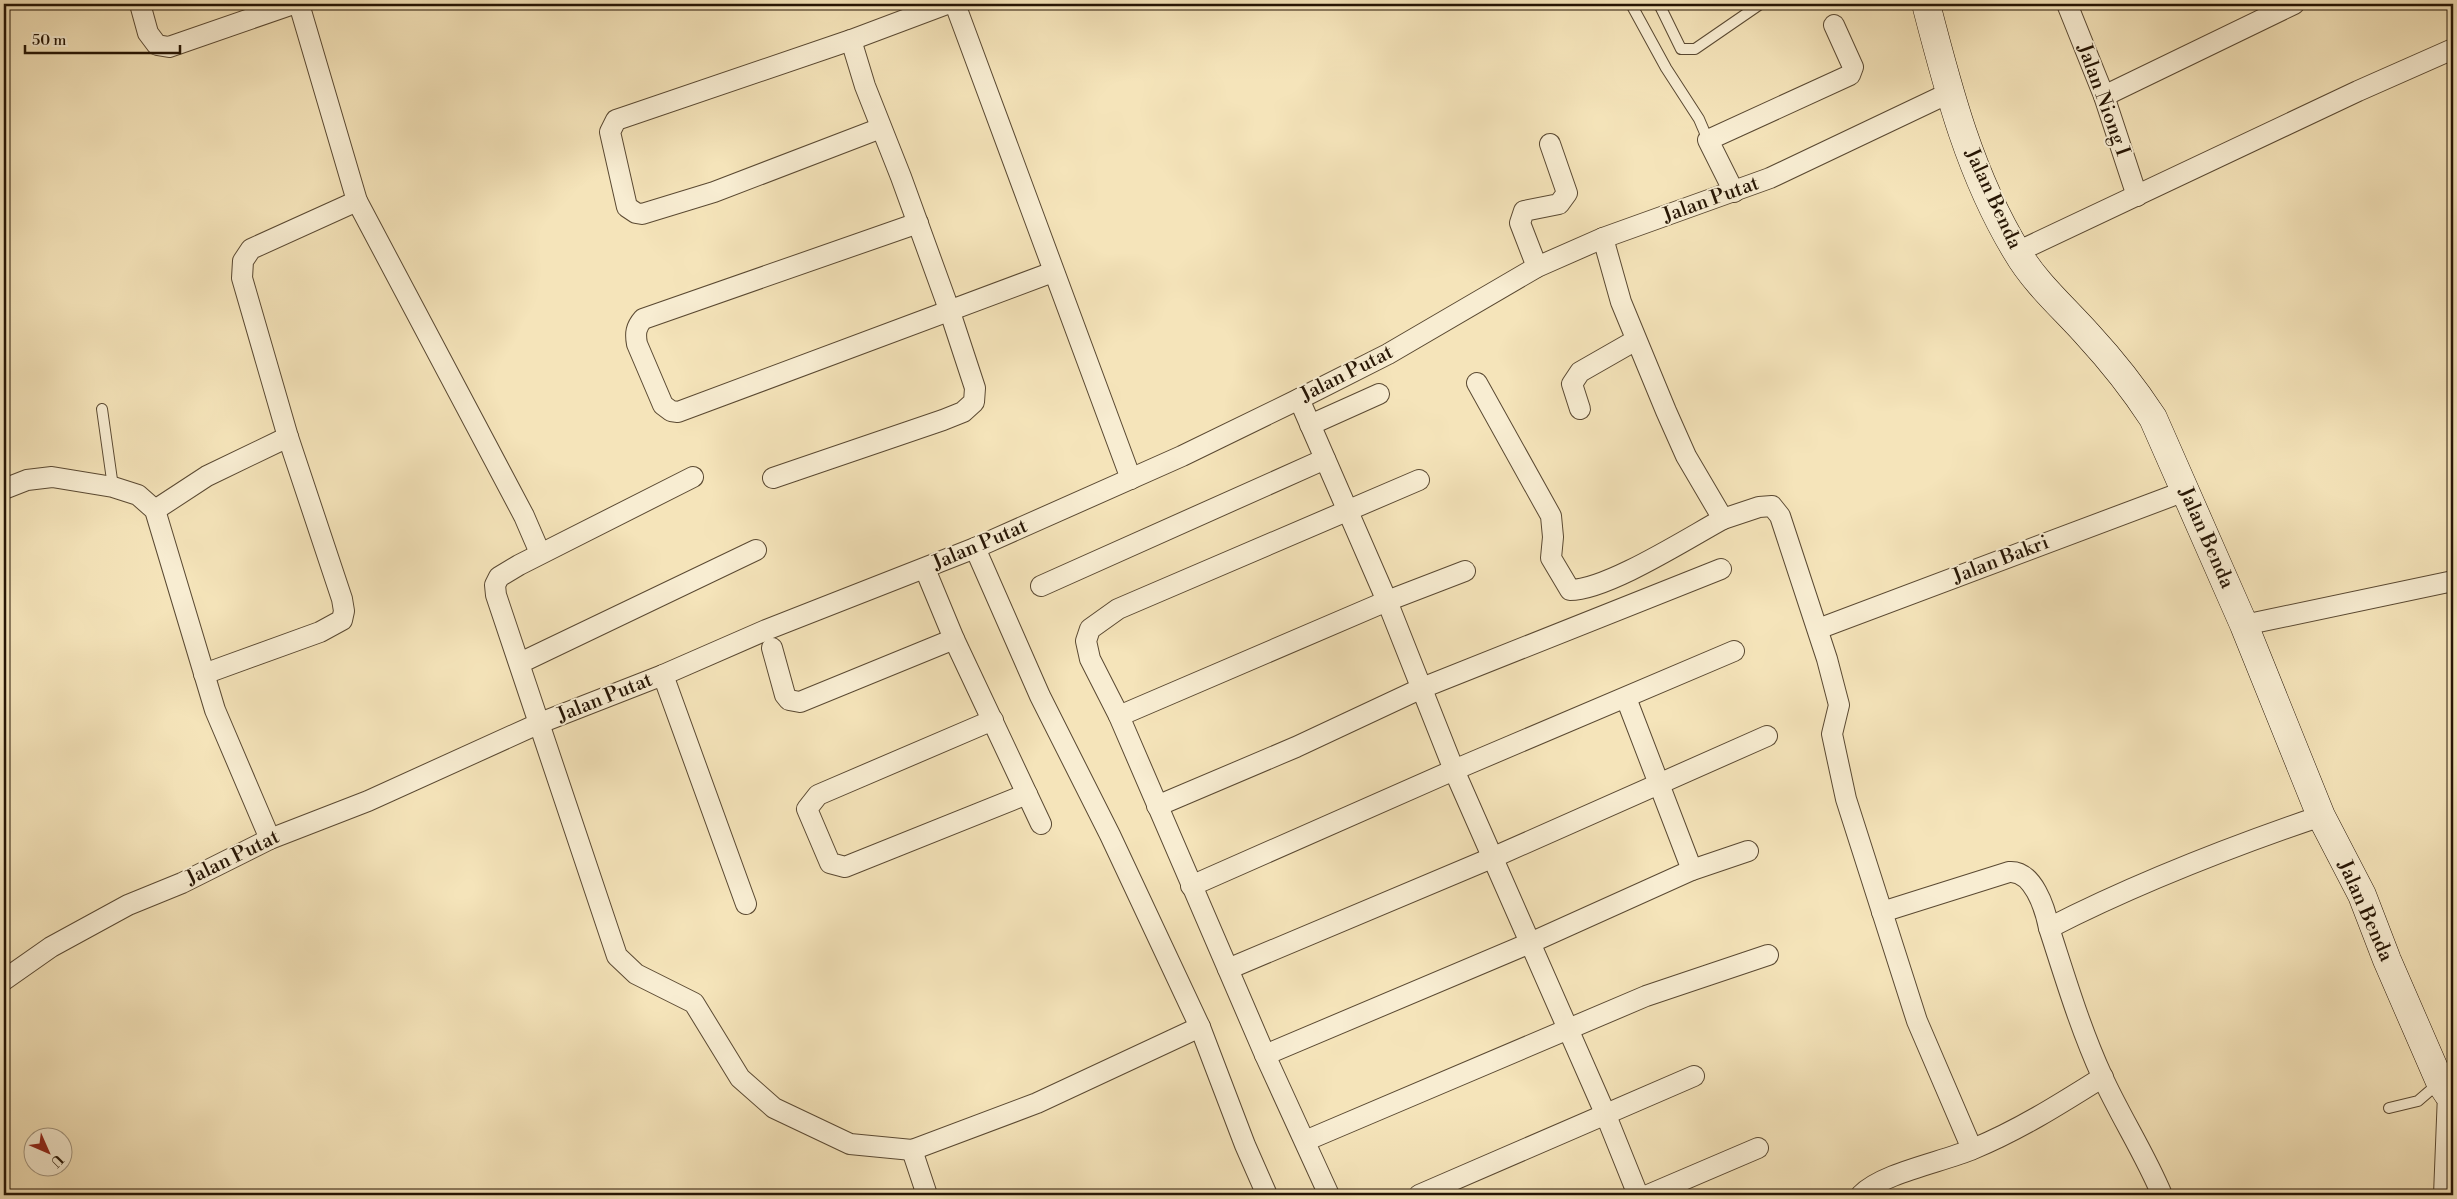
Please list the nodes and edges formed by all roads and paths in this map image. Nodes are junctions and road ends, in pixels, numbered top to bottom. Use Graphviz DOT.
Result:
graph roads {
  1 [pos="140,4"];
  2 [pos="293,4"];
  3 [pos="300,4"];
  4 [pos="947,4"];
  5 [pos="955,4"];
  6 [pos="1631,4"];
  7 [pos="1659,4"];
  8 [pos="1926,4"];
  9 [pos="2067,4"];
  10 [pos="2294,4"];
  11 [pos="1759,5"];
  12 [pos="1834,25"];
  13 [pos="851,40"];
  14 [pos="2453,49"];
  15 [pos="1949,93"];
  16 [pos="2104,96"];
  17 [pos="881,128"];
  18 [pos="1708,140"];
  19 [pos="1550,144"];
  20 [pos="1734,192"];
  21 [pos="2137,196"];
  22 [pos="357,201"];
  23 [pos="918,223"];
  24 [pos="1603,238"];
  25 [pos="2017,252"];
  26 [pos="1537,267"];
  27 [pos="1054,272"];
  28 [pos="950,312"];
  29 [pos="1636,340"];
  30 [pos="1477,383"];
  31 [pos="1379,394"];
  32 [pos="1299,399"];
  33 [pos="102,409"];
  34 [pos="1580,409"];
  35 [pos="1310,425"];
  36 [pos="288,437"];
  37 [pos="1325,459"];
  38 [pos="693,477"];
  39 [pos="773,478"];
  40 [pos="1131,479"];
  41 [pos="1419,480"];
  42 [pos="113,487"];
  43 [pos="4,489"];
  44 [pos="2185,491"];
  45 [pos="155,510"];
  46 [pos="1348,510"];
  47 [pos="1723,519"];
  48 [pos="975,548"];
  49 [pos="756,550"];
  50 [pos="540,553"];
  51 [pos="926,569"];
  52 [pos="1465,570"];
  53 [pos="1721,570"];
  54 [pos="2453,581"];
  55 [pos="1040,586"];
  56 [pos="1387,601"];
  57 [pos="2244,625"];
  58 [pos="1818,629"];
  59 [pos="954,639"];
  60 [pos="772,648"];
  61 [pos="1734,651"];
  62 [pos="520,663"];
  63 [pos="204,674"];
  64 [pos="662,675"];
  65 [pos="1422,688"];
  66 [pos="1626,698"];
  67 [pos="1119,716"];
  68 [pos="993,720"];
  69 [pos="540,724"];
  70 [pos="1767,736"];
  71 [pos="1454,770"];
  72 [pos="1660,783"];
  73 [pos="1027,794"];
  74 [pos="1158,806"];
  75 [pos="2321,816"];
  76 [pos="1041,824"];
  77 [pos="270,839"];
  78 [pos="1748,851"];
  79 [pos="1494,857"];
  80 [pos="1692,870"];
  81 [pos="1192,886"];
  82 [pos="746,904"];
  83 [pos="1882,912"];
  84 [pos="2049,928"];
  85 [pos="1530,943"];
  86 [pos="1768,955"];
  87 [pos="1228,969"];
  88 [pos="4,980"];
  89 [pos="1200,1027"];
  90 [pos="1568,1028"];
  91 [pos="1265,1055"];
  92 [pos="1694,1076"];
  93 [pos="2102,1078"];
  94 [pos="2447,1091"];
  95 [pos="2389,1108"];
  96 [pos="1605,1113"];
  97 [pos="1304,1141"];
  98 [pos="1758,1148"];
  99 [pos="912,1150"];
  100 [pos="1972,1150"];
  101 [pos="927,1195"];
  102 [pos="1267,1195"];
  103 [pos="1329,1195"];
  104 [pos="1419,1195"];
  105 [pos="1638,1195"];
  106 [pos="1648,1195"];
  107 [pos="1861,1195"];
  108 [pos="2162,1195"];
  109 [pos="2444,1195"];
  1 -- 2 [label="street"];
  3 -- 22 [label="street"];
  4 -- 13 [label="street"];
  5 -- 27 [label="street"];
  6 -- 18 [label="lane"];
  7 -- 11 [label="lane"];
  8 -- 15 [label="street, Jalan Benda"];
  9 -- 16 [label="street, Jalan Niong I"];
  10 -- 16 [label="street"];
  12 -- 18 [label="street"];
  13 -- 17 [label="street"];
  13 -- 17 [label="street"];
  14 -- 21 [label="street"];
  15 -- 20 [label="street, Jalan Putat"];
  15 -- 25 [label="street, Jalan Benda"];
  16 -- 21 [label="street, Jalan Niong I"];
  17 -- 23 [label="street"];
  18 -- 20 [label="street"];
  19 -- 26 [label="street"];
  20 -- 24 [label="street, Jalan Putat"];
  21 -- 25 [label="street"];
  22 -- 36 [label="street"];
  22 -- 50 [label="street"];
  23 -- 28 [label="street"];
  23 -- 28 [label="street"];
  24 -- 26 [label="street, Jalan Putat"];
  24 -- 29 [label="street"];
  25 -- 44 [label="street, Jalan Benda"];
  26 -- 32 [label="street, Jalan Putat"];
  27 -- 28 [label="street"];
  27 -- 40 [label="street"];
  28 -- 39 [label="street"];
  29 -- 34 [label="street"];
  29 -- 47 [label="street"];
  30 -- 47 [label="street"];
  31 -- 35 [label="street"];
  32 -- 35 [label="street"];
  32 -- 40 [label="street, Jalan Putat"];
  33 -- 42 [label="lane"];
  35 -- 37 [label="street"];
  36 -- 45 [label="street"];
  36 -- 63 [label="street"];
  37 -- 46 [label="street"];
  37 -- 55 [label="street"];
  38 -- 50 [label="street"];
  40 -- 48 [label="street, Jalan Putat"];
  41 -- 46 [label="street"];
  42 -- 43 [label="street"];
  42 -- 45 [label="street"];
  44 -- 57 [label="street, Jalan Benda"];
  44 -- 58 [label="street, Jalan Bakri"];
  45 -- 63 [label="street"];
  46 -- 56 [label="street"];
  46 -- 67 [label="street"];
  47 -- 58 [label="street"];
  48 -- 51 [label="street, Jalan Putat"];
  48 -- 89 [label="street"];
  49 -- 62 [label="street"];
  50 -- 62 [label="street"];
  51 -- 59 [label="street"];
  51 -- 64 [label="street, Jalan Putat"];
  52 -- 56 [label="street"];
  53 -- 65 [label="street"];
  54 -- 57 [label="street"];
  56 -- 65 [label="street"];
  56 -- 67 [label="street"];
  57 -- 75 [label="street, Jalan Benda"];
  58 -- 83 [label="street"];
  59 -- 60 [label="street"];
  59 -- 68 [label="street"];
  61 -- 66 [label="street"];
  62 -- 69 [label="street"];
  63 -- 77 [label="street"];
  64 -- 69 [label="street, Jalan Putat"];
  64 -- 82 [label="street"];
  65 -- 71 [label="street"];
  65 -- 74 [label="street"];
  66 -- 71 [label="street"];
  66 -- 72 [label="street"];
  67 -- 74 [label="street"];
  68 -- 73 [label="street"];
  68 -- 73 [label="street"];
  69 -- 77 [label="street, Jalan Putat"];
  69 -- 99 [label="street"];
  70 -- 72 [label="street"];
  71 -- 79 [label="street"];
  71 -- 81 [label="street"];
  72 -- 79 [label="street"];
  72 -- 80 [label="street"];
  73 -- 76 [label="street"];
  74 -- 81 [label="street"];
  75 -- 84 [label="street"];
  75 -- 94 [label="street, Jalan Benda"];
  77 -- 88 [label="street, Jalan Putat"];
  78 -- 80 [label="street"];
  79 -- 85 [label="street"];
  79 -- 87 [label="street"];
  80 -- 85 [label="street"];
  81 -- 87 [label="street"];
  83 -- 84 [label="street"];
  83 -- 100 [label="street"];
  84 -- 93 [label="street"];
  85 -- 90 [label="street"];
  85 -- 91 [label="street"];
  86 -- 90 [label="street"];
  87 -- 91 [label="street"];
  89 -- 99 [label="street"];
  89 -- 102 [label="street"];
  90 -- 96 [label="street"];
  90 -- 97 [label="street"];
  91 -- 97 [label="street"];
  92 -- 96 [label="street"];
  93 -- 100 [label="street"];
  93 -- 108 [label="street"];
  94 -- 95 [label="lane"];
  94 -- 109 [label="street"];
  96 -- 104 [label="street"];
  96 -- 105 [label="street"];
  97 -- 103 [label="street"];
  98 -- 106 [label="street"];
  99 -- 101 [label="street"];
  100 -- 107 [label="street"];
}
